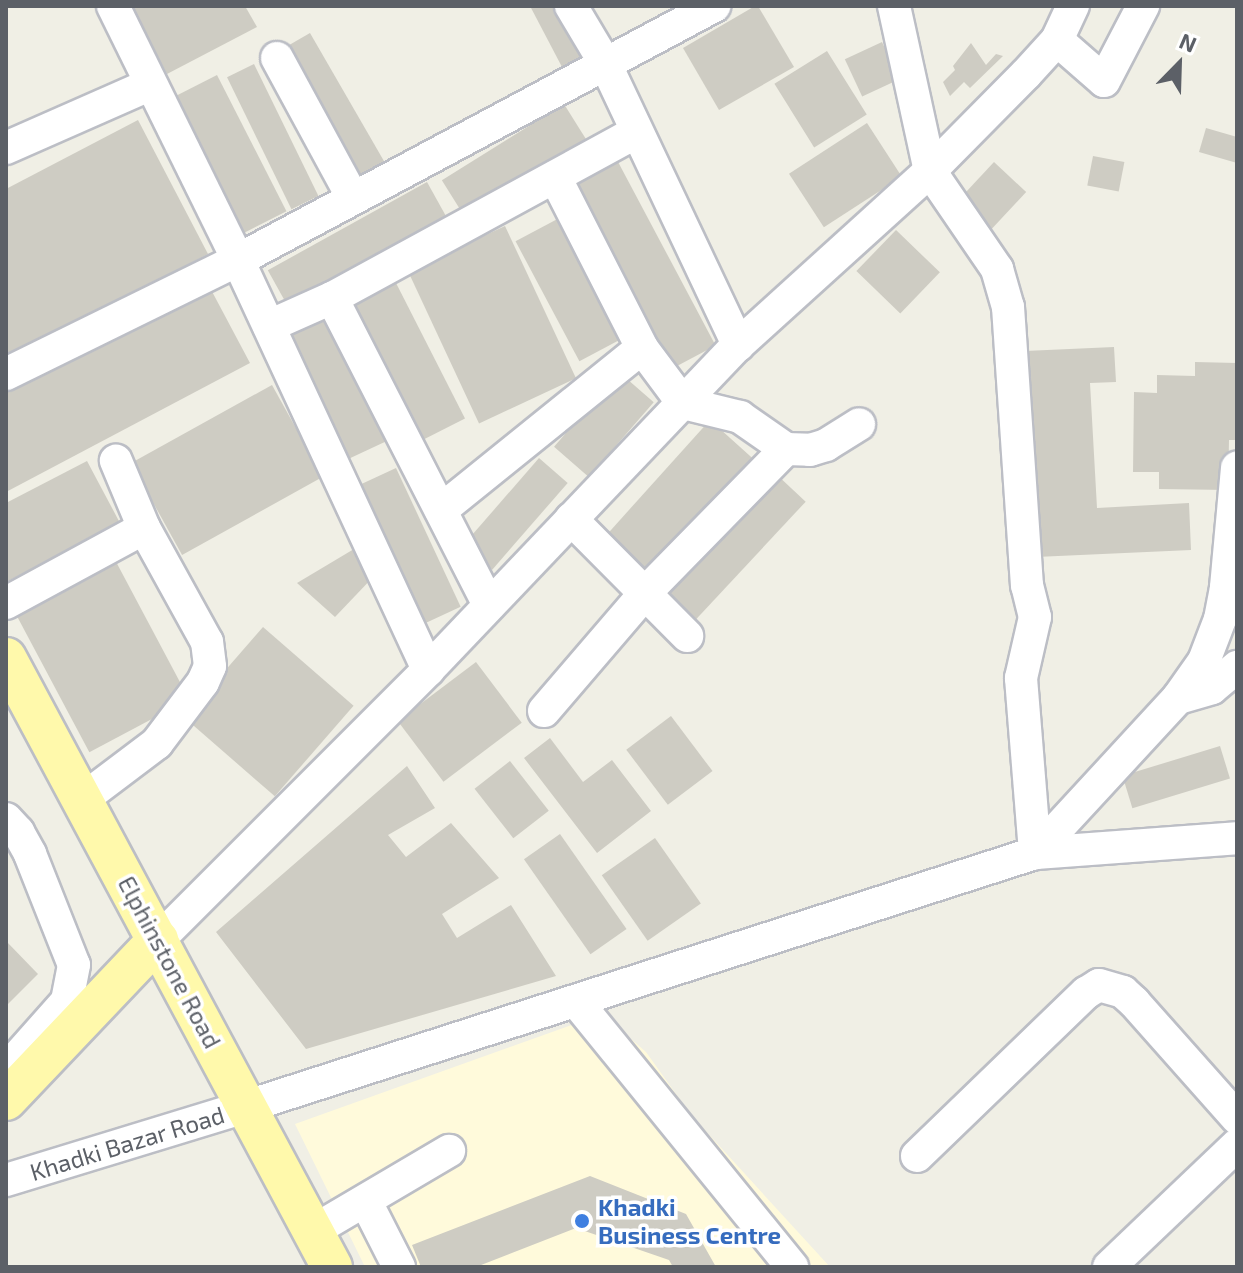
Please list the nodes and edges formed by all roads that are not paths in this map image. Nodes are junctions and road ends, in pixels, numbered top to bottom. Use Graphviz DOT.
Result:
graph roads {
  1 [pos="113,6"];
  2 [pos="571,6"];
  3 [pos="714,6"];
  4 [pos="894,6"];
  5 [pos="1073,6"];
  6 [pos="1143,6"];
  7 [pos="1057,40"];
  8 [pos="277,58"];
  9 [pos="605,63"];
  10 [pos="151,84"];
  11 [pos="637,132"];
  12 [pos="6,148"];
  13 [pos="930,171"];
  14 [pos="555,177"];
  15 [pos="353,198"];
  16 [pos="238,260"];
  17 [pos="332,298"];
  18 [pos="269,326"];
  19 [pos="738,345"];
  20 [pos="642,348"];
  21 [pos="6,374"];
  22 [pos="683,403"];
  23 [pos="859,424"];
  24 [pos="786,449"];
  25 [pos="116,461"];
  26 [pos="1237,468"];
  27 [pos="441,510"];
  28 [pos="571,519"];
  29 [pos="144,528"];
  30 [pos="645,593"];
  31 [pos="6,603"];
  32 [pos="489,605"];
  33 [pos="687,636"];
  34 [pos="1237,667"];
  35 [pos="428,670"];
  36 [pos="12,678"];
  37 [pos="1178,698"];
  38 [pos="544,711"];
  39 [pos="83,799"];
  40 [pos="6,819"];
  41 [pos="1237,838"];
  42 [pos="1035,853"];
  43 [pos="158,940"];
  44 [pos="576,1001"];
  45 [pos="6,1070"];
  46 [pos="6,1100"];
  47 [pos="248,1106"];
  48 [pos="1237,1118"];
  49 [pos="1237,1145"];
  50 [pos="449,1151"];
  51 [pos="917,1156"];
  52 [pos="6,1180"];
  53 [pos="366,1202"];
  54 [pos="313,1231"];
  55 [pos="332,1267"];
  56 [pos="399,1267"];
  57 [pos="792,1267"];
  58 [pos="1109,1267"];
  1 -- 10 [label="street"];
  2 -- 9 [label="street"];
  3 -- 9 [label="street"];
  4 -- 13 [label="street"];
  5 -- 7 [label="street"];
  6 -- 7 [label="street"];
  7 -- 13 [label="street"];
  8 -- 15 [label="street"];
  9 -- 11 [label="street"];
  9 -- 15 [label="street"];
  10 -- 12 [label="street"];
  10 -- 16 [label="street"];
  11 -- 14 [label="street"];
  11 -- 19 [label="street"];
  13 -- 19 [label="street"];
  13 -- 42 [label="street"];
  14 -- 17 [label="street"];
  14 -- 20 [label="street"];
  15 -- 16 [label="street"];
  16 -- 18 [label="street"];
  16 -- 21 [label="street"];
  17 -- 18 [label="street"];
  17 -- 27 [label="street"];
  18 -- 35 [label="street"];
  19 -- 22 [label="street"];
  20 -- 22 [label="street"];
  20 -- 27 [label="street"];
  22 -- 24 [label="street"];
  22 -- 28 [label="street"];
  23 -- 24 [label="street"];
  24 -- 30 [label="street"];
  25 -- 29 [label="street"];
  26 -- 37 [label="street"];
  27 -- 32 [label="street"];
  28 -- 30 [label="street"];
  28 -- 32 [label="street"];
  29 -- 31 [label="street"];
  29 -- 39 [label="street"];
  30 -- 33 [label="street"];
  30 -- 38 [label="street"];
  32 -- 35 [label="street"];
  34 -- 37 [label="street"];
  35 -- 43 [label="street"];
  36 -- 39 [label="main road, Elphinstone Road"];
  37 -- 42 [label="street"];
  39 -- 43 [label="main road, Elphinstone Road"];
  40 -- 45 [label="street"];
  41 -- 42 [label="street, Khadki Bazar Road"];
  42 -- 44 [label="street, Khadki Bazar Road"];
  43 -- 46 [label="main road"];
  43 -- 47 [label="main road, Elphinstone Road"];
  44 -- 47 [label="street, Khadki Bazar Road"];
  44 -- 57 [label="street"];
  47 -- 52 [label="street, Khadki Bazar Road"];
  47 -- 54 [label="main road, Elphinstone Road"];
  48 -- 51 [label="street"];
  49 -- 58 [label="street"];
  50 -- 53 [label="street"];
  53 -- 54 [label="street"];
  53 -- 56 [label="street"];
  54 -- 55 [label="main road, Elphinstone Road"];
}
